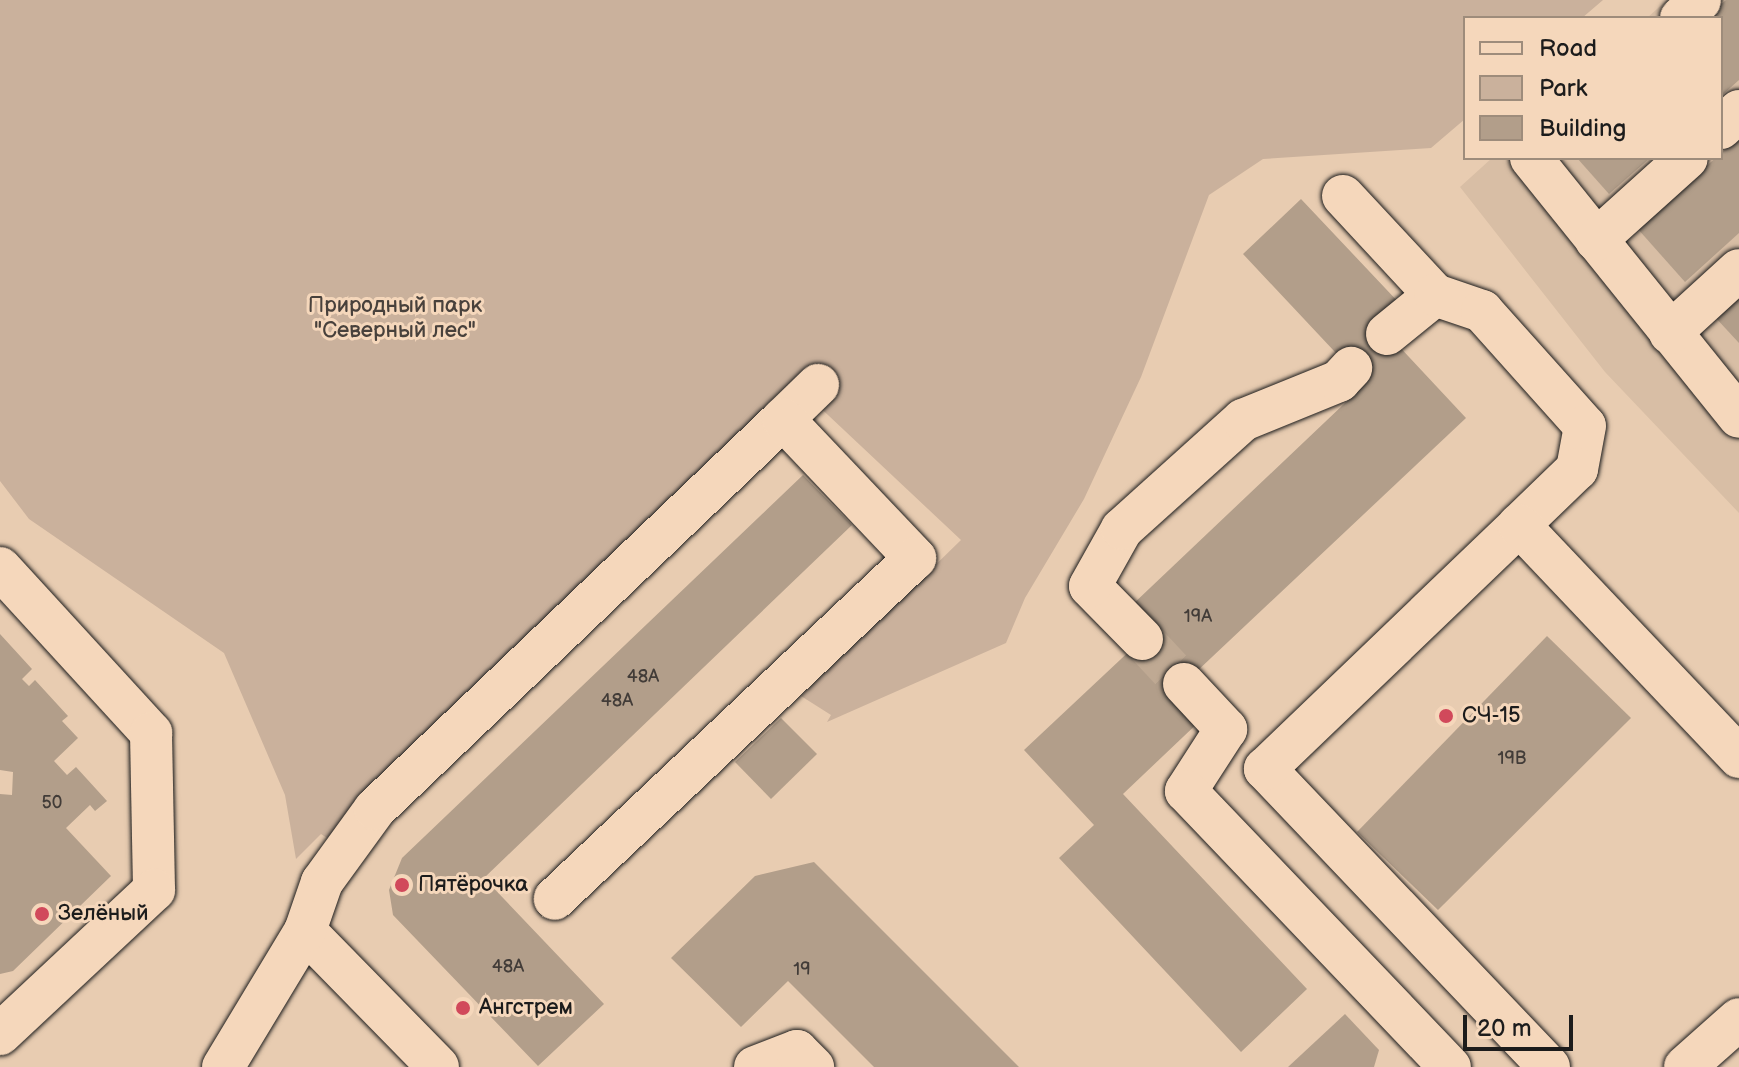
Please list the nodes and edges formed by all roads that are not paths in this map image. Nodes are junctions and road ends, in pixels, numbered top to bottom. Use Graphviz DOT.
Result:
graph roads {
  1 [pos="1700,0"];
  2 [pos="1683,16"];
  3 [pos="1739,111"];
  4 [pos="1723,126"];
  5 [pos="1533,160"];
  6 [pos="1685,160"];
  7 [pos="1343,196"];
  8 [pos="1596,240"];
  9 [pos="1739,270"];
  10 [pos="1435,295"];
  11 [pos="1670,333"];
  12 [pos="1387,334"];
  13 [pos="1351,368"];
  14 [pos="818,385"];
  15 [pos="1739,417"];
  16 [pos="783,419"];
  17 [pos="1519,525"];
  18 [pos="0,568"];
  19 [pos="1142,639"];
  20 [pos="1184,684"];
  21 [pos="1739,757"];
  22 [pos="555,899"];
  23 [pos="305,931"];
  24 [pos="1739,1019"];
  25 [pos="0,1034"];
  26 [pos="223,1067"];
  27 [pos="438,1067"];
  28 [pos="755,1067"];
  29 [pos="813,1067"];
  30 [pos="1450,1067"];
  31 [pos="1549,1067"];
  32 [pos="1685,1067"];
  1 -- 2 [label="street"];
  3 -- 4 [label="street"];
  5 -- 8 [label="street"];
  6 -- 8 [label="street"];
  7 -- 10 [label="street"];
  8 -- 11 [label="street"];
  9 -- 11 [label="street"];
  10 -- 12 [label="street"];
  10 -- 17 [label="street"];
  11 -- 15 [label="street"];
  13 -- 19 [label="street"];
  14 -- 16 [label="street"];
  16 -- 22 [label="street"];
  16 -- 23 [label="street"];
  17 -- 21 [label="street"];
  17 -- 31 [label="street"];
  18 -- 25 [label="street"];
  20 -- 30 [label="street"];
  23 -- 26 [label="street"];
  23 -- 27 [label="street"];
  24 -- 32 [label="street"];
  28 -- 29 [label="street"];
}
